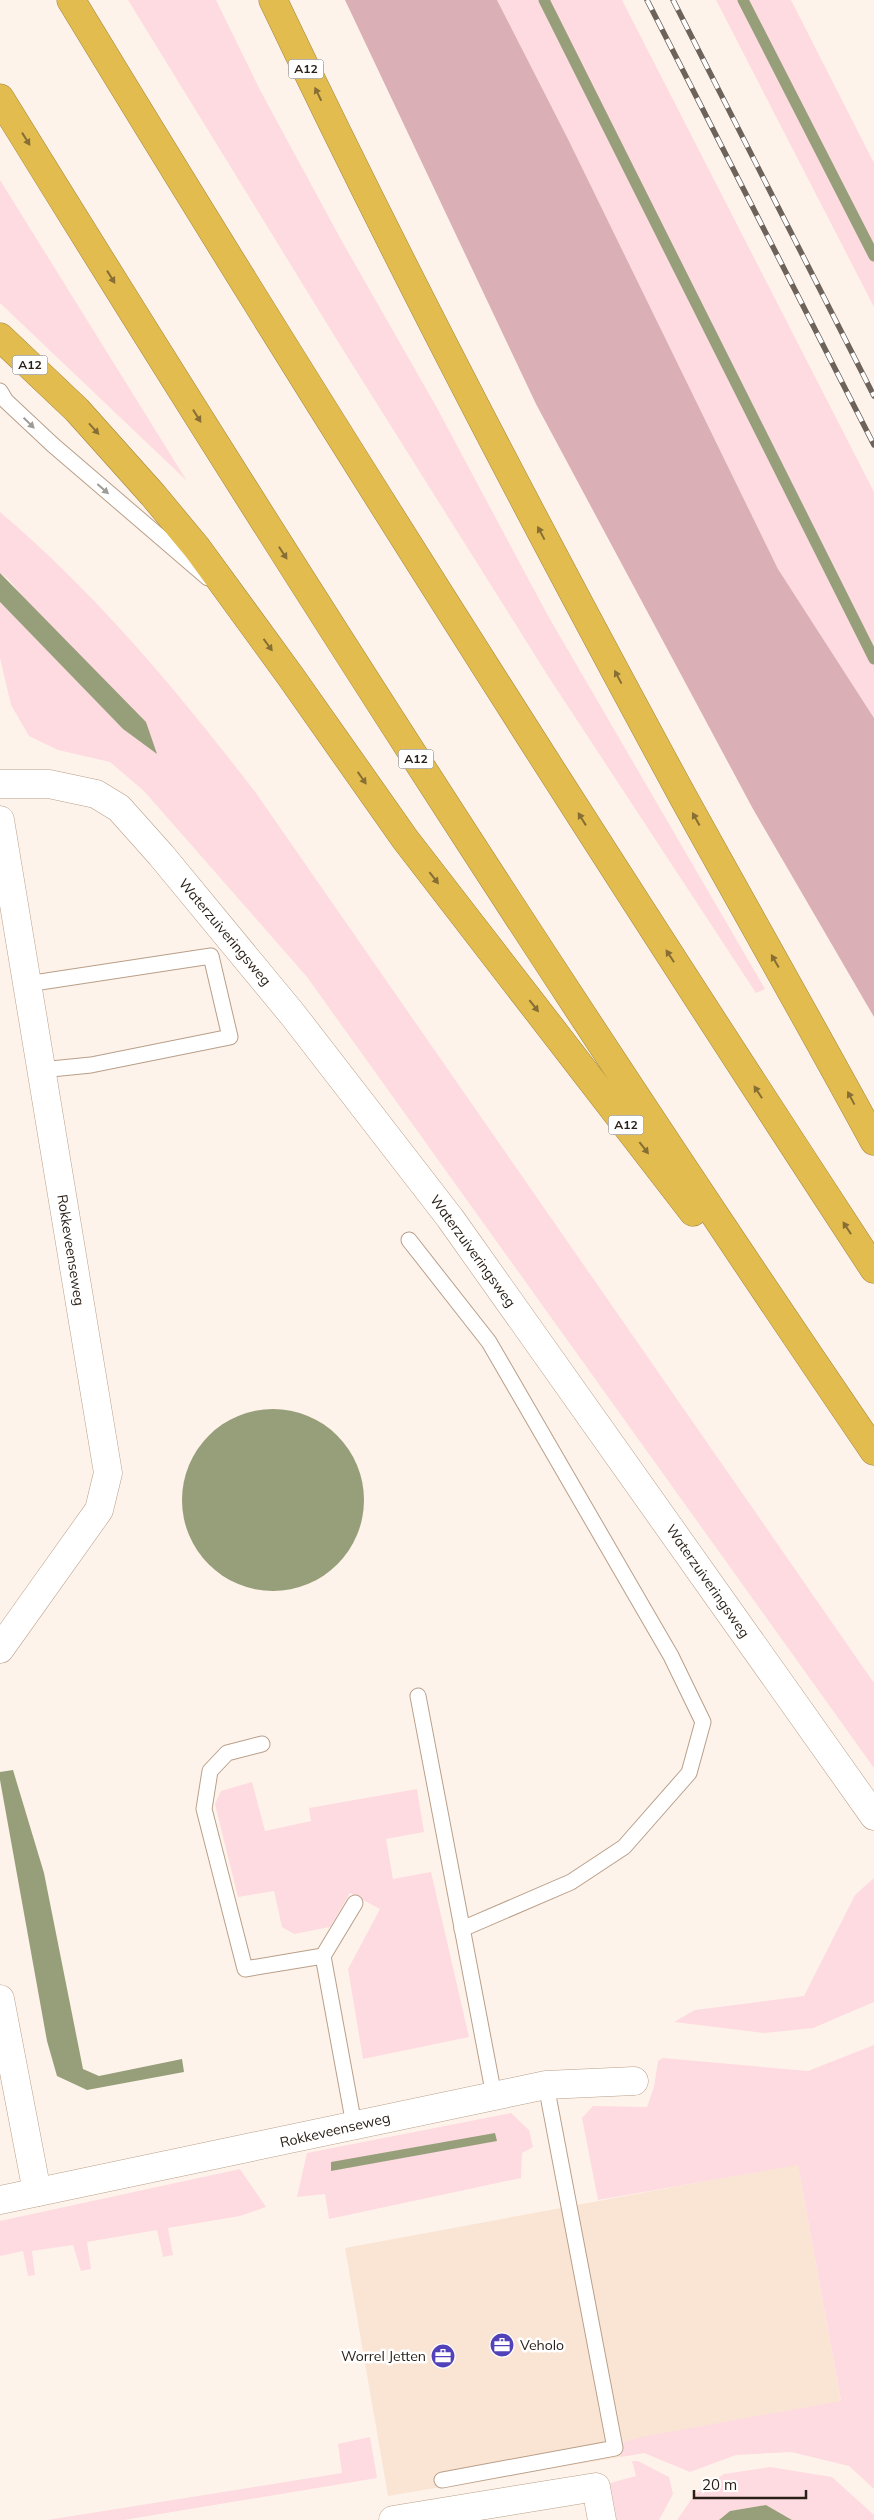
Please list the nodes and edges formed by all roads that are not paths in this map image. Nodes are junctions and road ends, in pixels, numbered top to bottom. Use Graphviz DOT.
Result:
graph roads {
  1 [pos="71,0"];
  2 [pos="273,0"];
  3 [pos="0,98"];
  4 [pos="0,337"];
  5 [pos="0,391"];
  6 [pos="239,605"];
  7 [pos="0,784"];
  8 [pos="0,820"];
  9 [pos="27,984"];
  10 [pos="42,1070"];
  11 [pos="874,1141"];
  12 [pos="408,1240"];
  13 [pos="874,1268"];
  14 [pos="847,1411"];
  15 [pos="874,1451"];
  16 [pos="0,1649"];
  17 [pos="418,1696"];
  18 [pos="262,1744"];
  19 [pos="874,1816"];
  20 [pos="355,1903"];
  21 [pos="462,1929"];
  22 [pos="323,1956"];
  23 [pos="0,1999"];
  24 [pos="634,2081"];
  25 [pos="546,2085"];
  26 [pos="494,2096"];
  27 [pos="354,2125"];
  28 [pos="38,2192"];
  29 [pos="0,2200"];
  30 [pos="442,2480"];
  31 [pos="393,2520"];
  32 [pos="602,2520"];
  13 -- 1 [label="highway, one-way"];
  11 -- 2 [label="highway, A12, one-way"];
  3 -- 14 [label="highway, A12, one-way"];
  4 -- 6 [label="highway, A12, one-way"];
  5 -- 6 [label="lane, A12, one-way"];
  6 -- 14 [label="highway, A12, one-way"];
  7 -- 19 [label="street, Waterzuiveringsweg"];
  8 -- 9 [label="street, Rokkeveenseweg"];
  9 -- 10 [label="street, Rokkeveenseweg"];
  9 -- 10 [label="lane"];
  10 -- 16 [label="street, Rokkeveenseweg"];
  12 -- 21 [label="lane"];
  14 -- 15 [label="highway, A12"];
  17 -- 21 [label="lane"];
  18 -- 22 [label="lane"];
  20 -- 22 [label="lane"];
  21 -- 26 [label="lane"];
  22 -- 27 [label="lane"];
  23 -- 28 [label="street"];
  24 -- 25 [label="street, Rokkeveenseweg"];
  25 -- 26 [label="street, Rokkeveenseweg"];
  25 -- 30 [label="lane"];
  26 -- 27 [label="street, Rokkeveenseweg"];
  27 -- 28 [label="street, Rokkeveenseweg"];
  28 -- 29 [label="street, Rokkeveenseweg"];
  31 -- 32 [label="street"];
}
